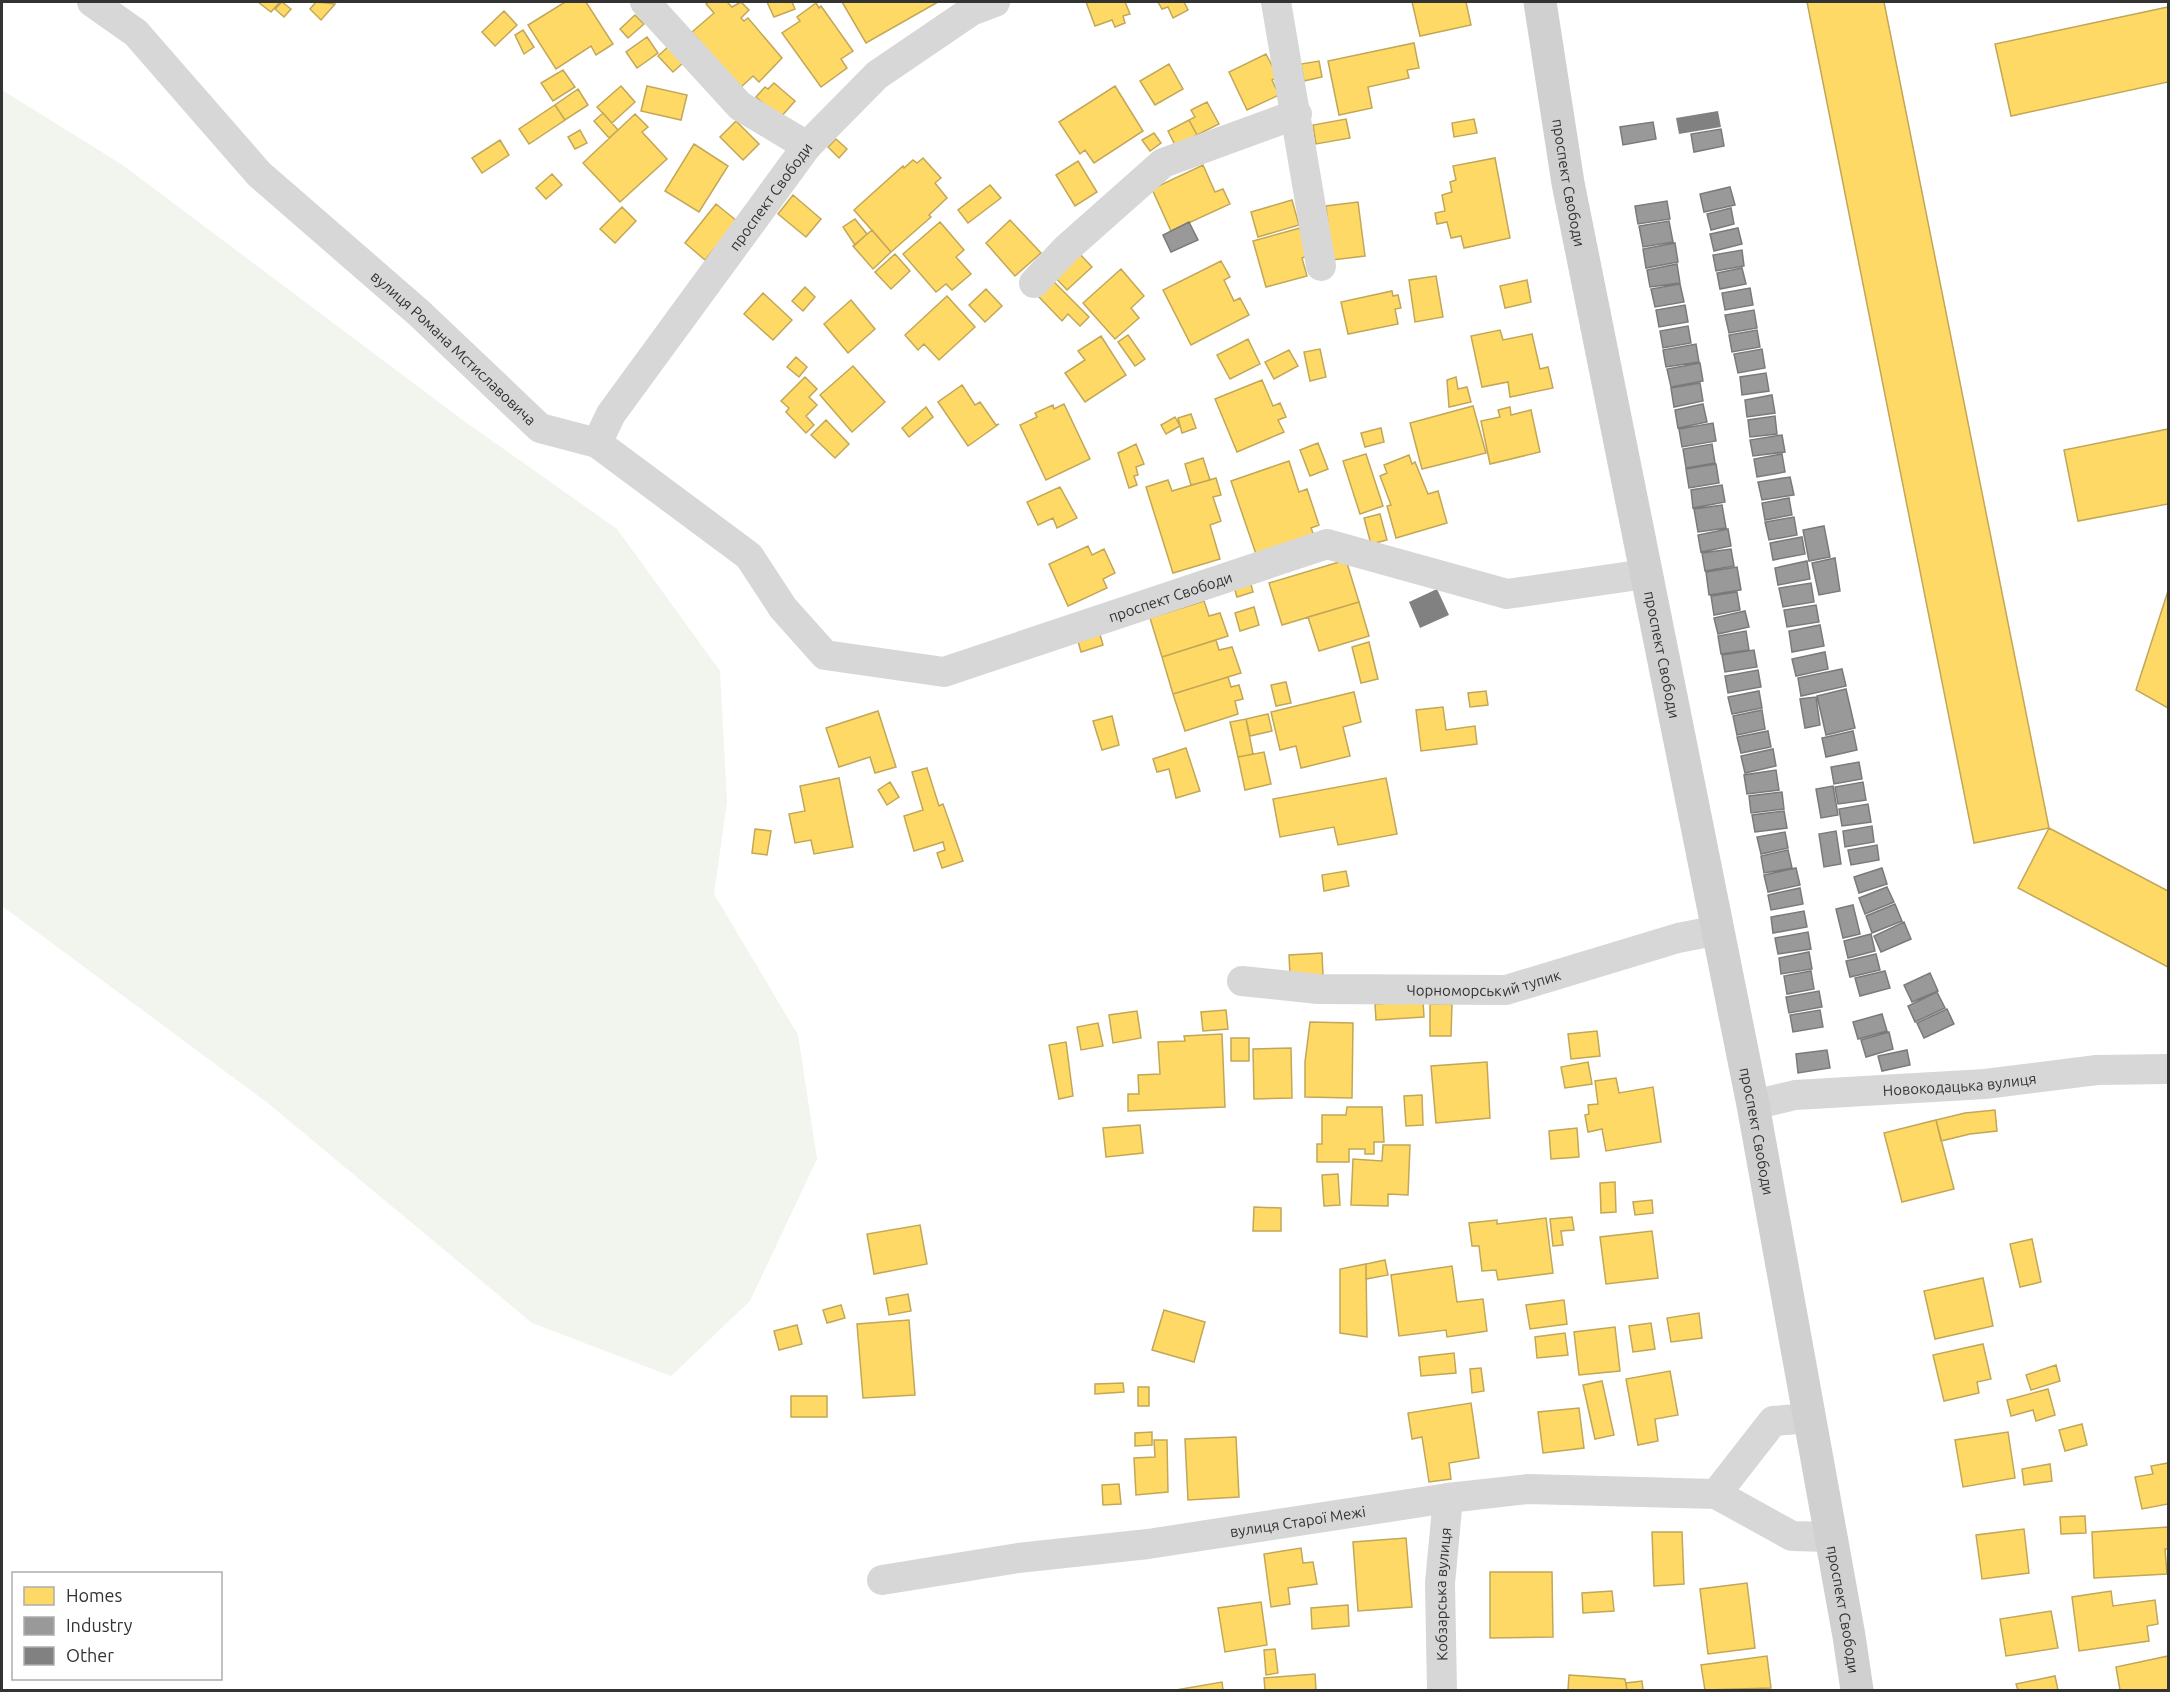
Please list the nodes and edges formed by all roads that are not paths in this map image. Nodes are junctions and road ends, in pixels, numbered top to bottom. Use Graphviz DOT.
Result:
graph roads {
  1 [pos="92,2"];
  2 [pos="645,2"];
  3 [pos="995,2"];
  4 [pos="1276,2"];
  5 [pos="1540,2"];
  6 [pos="1297,114"];
  7 [pos="807,146"];
  8 [pos="1321,266"];
  9 [pos="1034,283"];
  10 [pos="597,443"];
  11 [pos="1645,574"];
  12 [pos="944,672"];
  13 [pos="1719,930"];
  14 [pos="1242,981"];
  15 [pos="2169,1070"];
  16 [pos="1753,1105"];
  17 [pos="1810,1418"];
  18 [pos="1716,1494"];
  19 [pos="1448,1498"];
  20 [pos="1831,1537"];
  21 [pos="882,1580"];
  22 [pos="1442,1690"];
  23 [pos="1857,1690"];
  1 -- 10 [label="street, вулиця Романа Мстиславовича"];
  2 -- 7 [label="street"];
  3 -- 7 [label="street, проспект Свободи"];
  4 -- 6 [label="street"];
  5 -- 11 [label="main road, проспект Свободи"];
  6 -- 8 [label="street"];
  6 -- 9 [label="street"];
  7 -- 10 [label="street, проспект Свободи"];
  10 -- 12 [label="street, вулиця Романа Мстиславовича"];
  11 -- 12 [label="street, проспект Свободи"];
  11 -- 13 [label="main road, проспект Свободи"];
  13 -- 14 [label="street, Чорноморський тупик"];
  13 -- 16 [label="main road, проспект Свободи"];
  15 -- 16 [label="street, Новокодацька вулиця"];
  16 -- 17 [label="main road, проспект Свободи"];
  17 -- 18 [label="street"];
  17 -- 20 [label="main road, проспект Свободи"];
  18 -- 19 [label="street, вулиця Старої Межі"];
  18 -- 20 [label="street, вулиця Старої Межі"];
  19 -- 21 [label="street, вулиця Старої Межі"];
  19 -- 22 [label="street, Кобзарська вулиця"];
  20 -- 23 [label="main road, проспект Свободи"];
}
